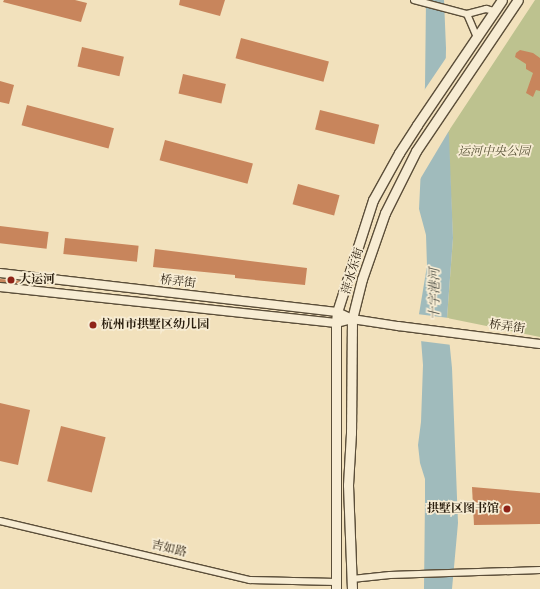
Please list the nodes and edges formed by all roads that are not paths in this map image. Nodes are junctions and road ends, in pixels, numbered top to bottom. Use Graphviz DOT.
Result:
graph roads {
  1 [pos="414,0"];
  2 [pos="502,0"];
  3 [pos="518,0"];
  4 [pos="494,11"];
  5 [pos="467,14"];
  6 [pos="477,38"];
  7 [pos="0,273"];
  8 [pos="0,287"];
  9 [pos="338,312"];
  10 [pos="352,319"];
  11 [pos="336,323"];
  12 [pos="540,344"];
  13 [pos="0,521"];
  14 [pos="540,570"];
  15 [pos="352,579"];
  16 [pos="336,586"];
  17 [pos="352,589"];
  1 -- 5 [label="street"];
  2 -- 4 [label="main road, 萍水东街"];
  3 -- 10 [label="main road, 萍水东街"];
  4 -- 5 [label="street"];
  4 -- 6 [label="main road, 萍水东街"];
  5 -- 6 [label="street"];
  6 -- 9 [label="main road, 萍水东街"];
  7 -- 9 [label="street, 桥弄街"];
  8 -- 11 [label="street, 桥弄街"];
  9 -- 10 [label="street, 桥弄街"];
  9 -- 11 [label="main road, 萍水东街"];
  10 -- 11 [label="street, 桥弄街"];
  10 -- 12 [label="street, 桥弄街"];
  10 -- 15 [label="main road, 萍水东街"];
  11 -- 16 [label="main road, 萍水东街"];
  13 -- 16 [label="street, 吉如路"];
  14 -- 15 [label="street"];
  15 -- 17 [label="main road, 萍水东街"];
}
